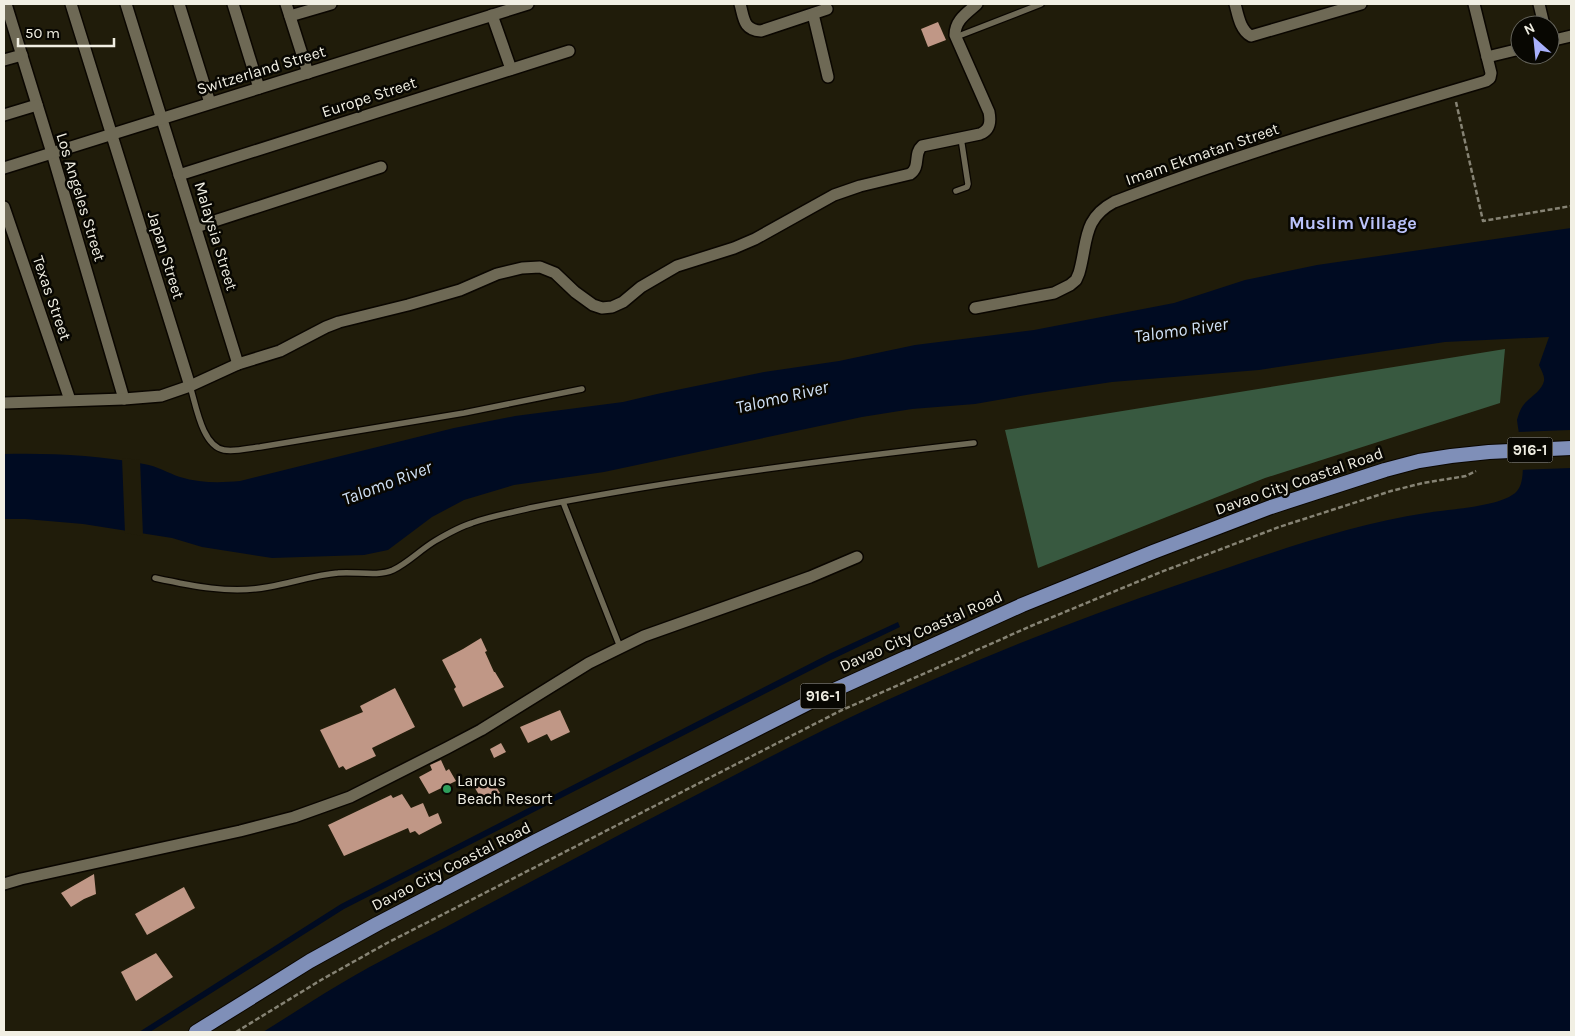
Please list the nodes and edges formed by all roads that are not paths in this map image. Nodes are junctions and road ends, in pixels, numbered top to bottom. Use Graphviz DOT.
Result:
graph roads {
  1 [pos="6,4"];
  2 [pos="71,4"];
  3 [pos="126,4"];
  4 [pos="179,4"];
  5 [pos="233,4"];
  6 [pos="286,4"];
  7 [pos="330,4"];
  8 [pos="528,4"];
  9 [pos="740,4"];
  10 [pos="977,4"];
  11 [pos="1041,4"];
  12 [pos="1235,4"];
  13 [pos="1361,4"];
  14 [pos="1474,4"];
  15 [pos="828,9"];
  16 [pos="813,14"];
  17 [pos="492,15"];
  18 [pos="290,16"];
  19 [pos="956,38"];
  20 [pos="568,51"];
  21 [pos="1510,51"];
  22 [pos="22,54"];
  23 [pos="1487,57"];
  24 [pos="4,60"];
  25 [pos="511,69"];
  26 [pos="308,73"];
  27 [pos="828,77"];
  28 [pos="260,88"];
  29 [pos="210,103"];
  30 [pos="37,105"];
  31 [pos="4,115"];
  32 [pos="162,118"];
  33 [pos="112,134"];
  34 [pos="961,138"];
  35 [pos="52,153"];
  36 [pos="381,167"];
  37 [pos="4,168"];
  38 [pos="179,174"];
  39 [pos="956,191"];
  40 [pos="4,207"];
  41 [pos="196,227"];
  42 [pos="975,308"];
  43 [pos="238,364"];
  44 [pos="190,386"];
  45 [pos="582,389"];
  46 [pos="5,399"];
  47 [pos="124,399"];
  48 [pos="70,400"];
  49 [pos="974,443"];
  50 [pos="1571,448"];
  51 [pos="563,502"];
  52 [pos="857,557"];
  53 [pos="155,578"];
  54 [pos="620,647"];
  55 [pos="4,884"];
  56 [pos="196,1032"];
  1 -- 22 [label="street, Los Angeles Street"];
  2 -- 33 [label="street, Japan Street"];
  3 -- 32 [label="street, Malaysia Street"];
  4 -- 29 [label="street"];
  5 -- 28 [label="street"];
  6 -- 18 [label="street"];
  7 -- 18 [label="street"];
  8 -- 17 [label="street, Switzerland Street"];
  9 -- 16 [label="street"];
  10 -- 19 [label="street"];
  11 -- 19 [label="lane"];
  12 -- 13 [label="street"];
  14 -- 23 [label="street"];
  15 -- 16 [label="street"];
  16 -- 27 [label="street"];
  17 -- 25 [label="street"];
  17 -- 26 [label="street, Switzerland Street"];
  18 -- 26 [label="street"];
  19 -- 34 [label="street"];
  20 -- 25 [label="street, Europe Street"];
  21 -- 23 [label="street"];
  22 -- 24 [label="street"];
  22 -- 30 [label="street, Los Angeles Street"];
  23 -- 42 [label="street, Imam Ekmatan Street"];
  25 -- 38 [label="street, Europe Street"];
  26 -- 28 [label="street, Switzerland Street"];
  28 -- 29 [label="street, Switzerland Street"];
  29 -- 32 [label="street, Switzerland Street"];
  30 -- 31 [label="street"];
  30 -- 35 [label="street, Los Angeles Street"];
  32 -- 33 [label="street, Switzerland Street"];
  32 -- 38 [label="street, Malaysia Street"];
  33 -- 35 [label="street, Switzerland Street"];
  33 -- 44 [label="street, Japan Street"];
  34 -- 39 [label="lane"];
  34 -- 43 [label="street"];
  35 -- 37 [label="street, Switzerland Street"];
  35 -- 47 [label="street, Los Angeles Street"];
  36 -- 41 [label="street"];
  38 -- 41 [label="street, Malaysia Street"];
  40 -- 48 [label="street, Texas Street"];
  41 -- 43 [label="street, Malaysia Street"];
  43 -- 44 [label="street"];
  44 -- 45 [label="lane"];
  44 -- 47 [label="street"];
  46 -- 48 [label="street"];
  47 -- 48 [label="street"];
  49 -- 51 [label="lane"];
  50 -- 56 [label="main road, Davao City Coastal Road / 916-1"];
  51 -- 53 [label="lane"];
  51 -- 54 [label="lane"];
  52 -- 54 [label="street"];
  54 -- 55 [label="street"];
}
